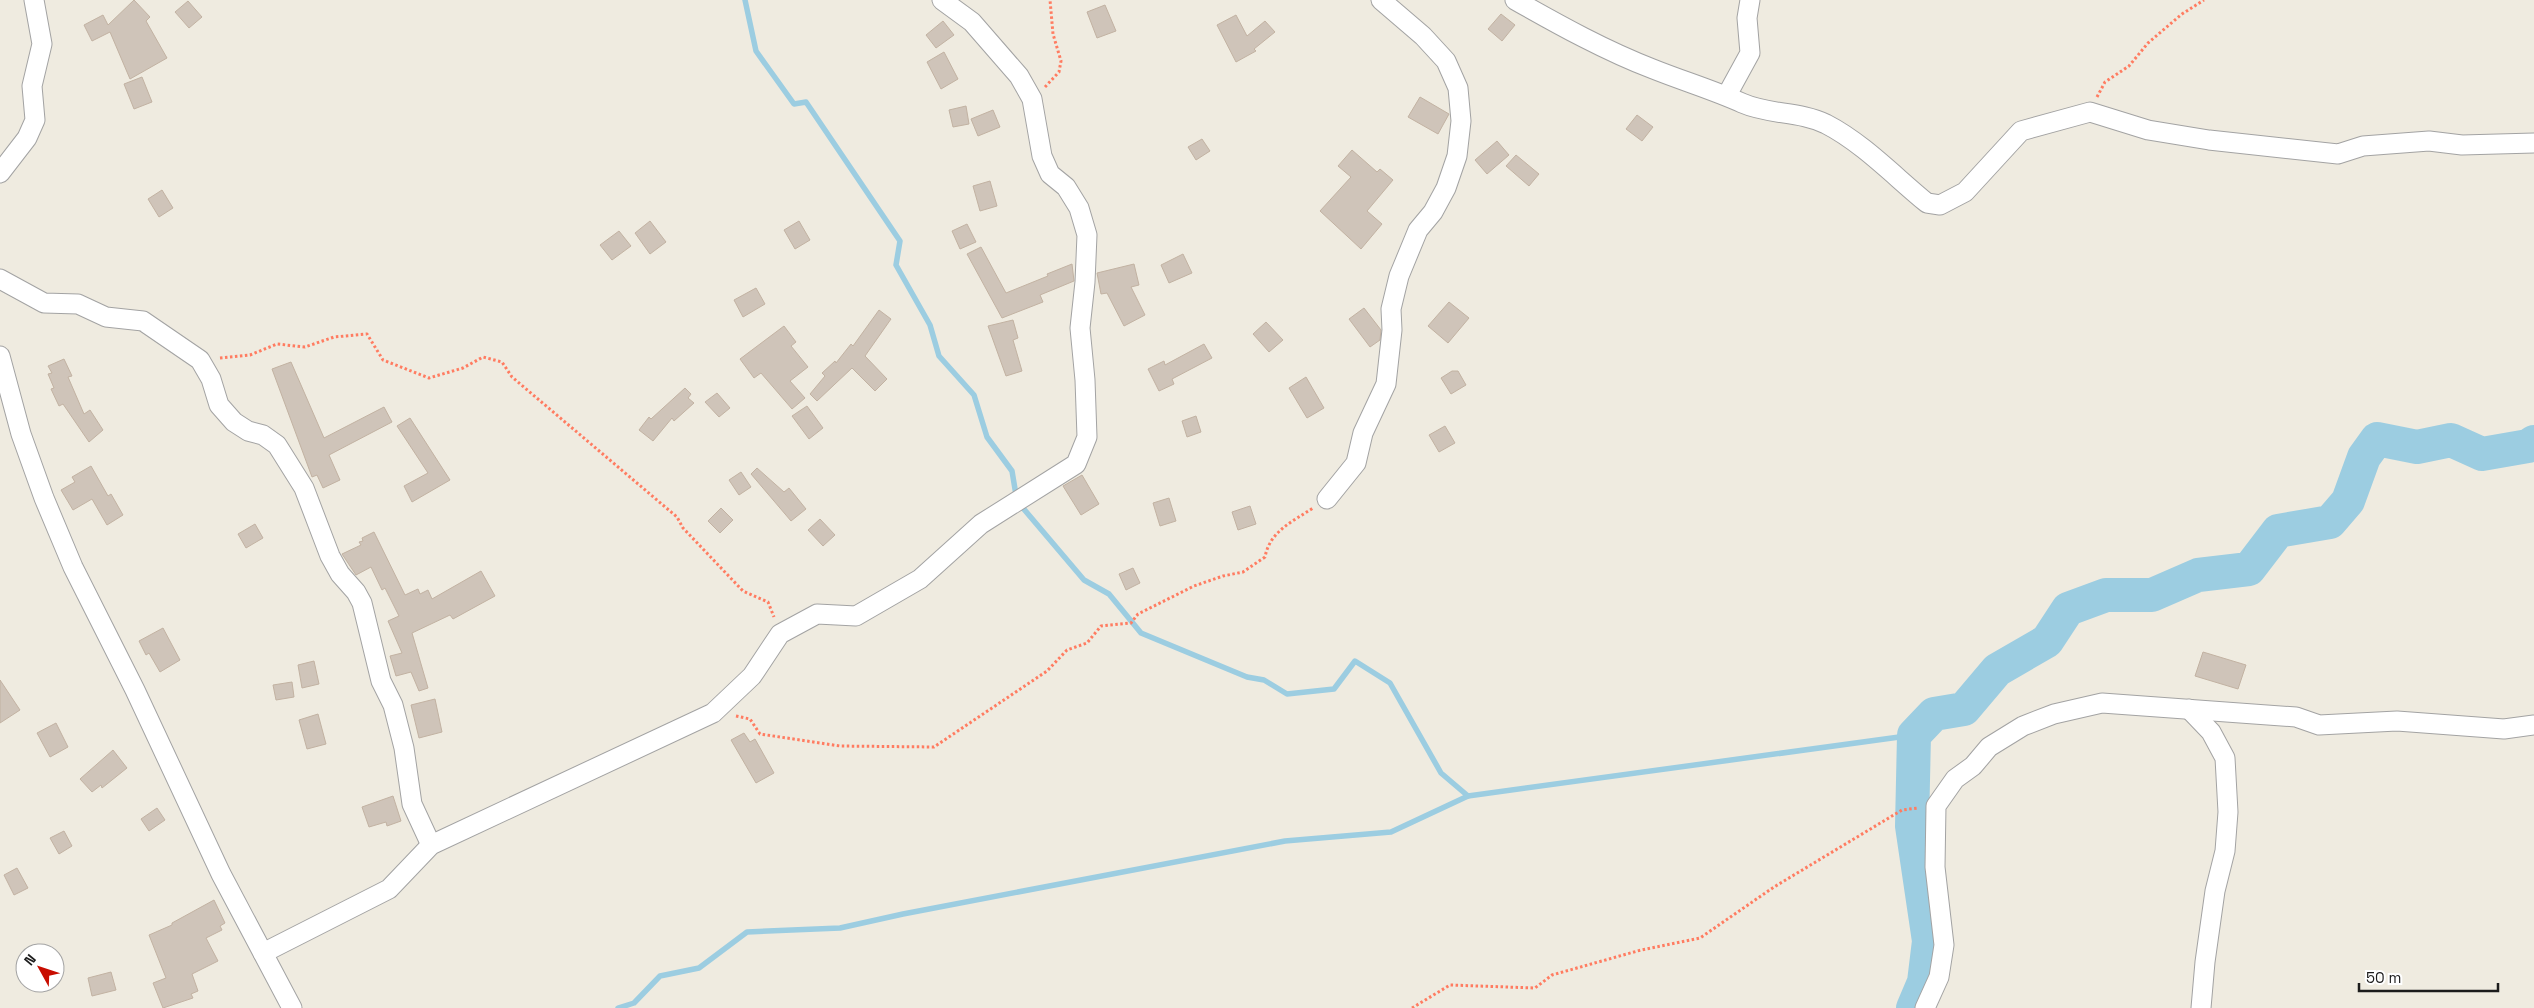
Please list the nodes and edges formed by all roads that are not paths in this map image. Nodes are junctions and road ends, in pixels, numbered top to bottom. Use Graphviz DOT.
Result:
graph roads {
  1 [pos="34,0"];
  2 [pos="942,0"];
  3 [pos="1382,0"];
  4 [pos="1515,0"];
  5 [pos="1750,0"];
  6 [pos="1727,95"];
  7 [pos="2534,143"];
  8 [pos="0,173"];
  9 [pos="0,279"];
  10 [pos="0,356"];
  11 [pos="1327,499"];
  12 [pos="2189,709"];
  13 [pos="2534,724"];
  14 [pos="431,845"];
  15 [pos="263,953"];
  16 [pos="292,1008"];
  17 [pos="1925,1008"];
  18 [pos="2201,1008"];
  1 -- 8 [label="street"];
  2 -- 14 [label="street"];
  3 -- 11 [label="street"];
  4 -- 6 [label="street"];
  5 -- 6 [label="street"];
  6 -- 7 [label="street"];
  9 -- 14 [label="street"];
  10 -- 15 [label="street"];
  12 -- 13 [label="street"];
  12 -- 17 [label="street"];
  12 -- 18 [label="street"];
  14 -- 15 [label="street"];
  15 -- 16 [label="street"];
}
